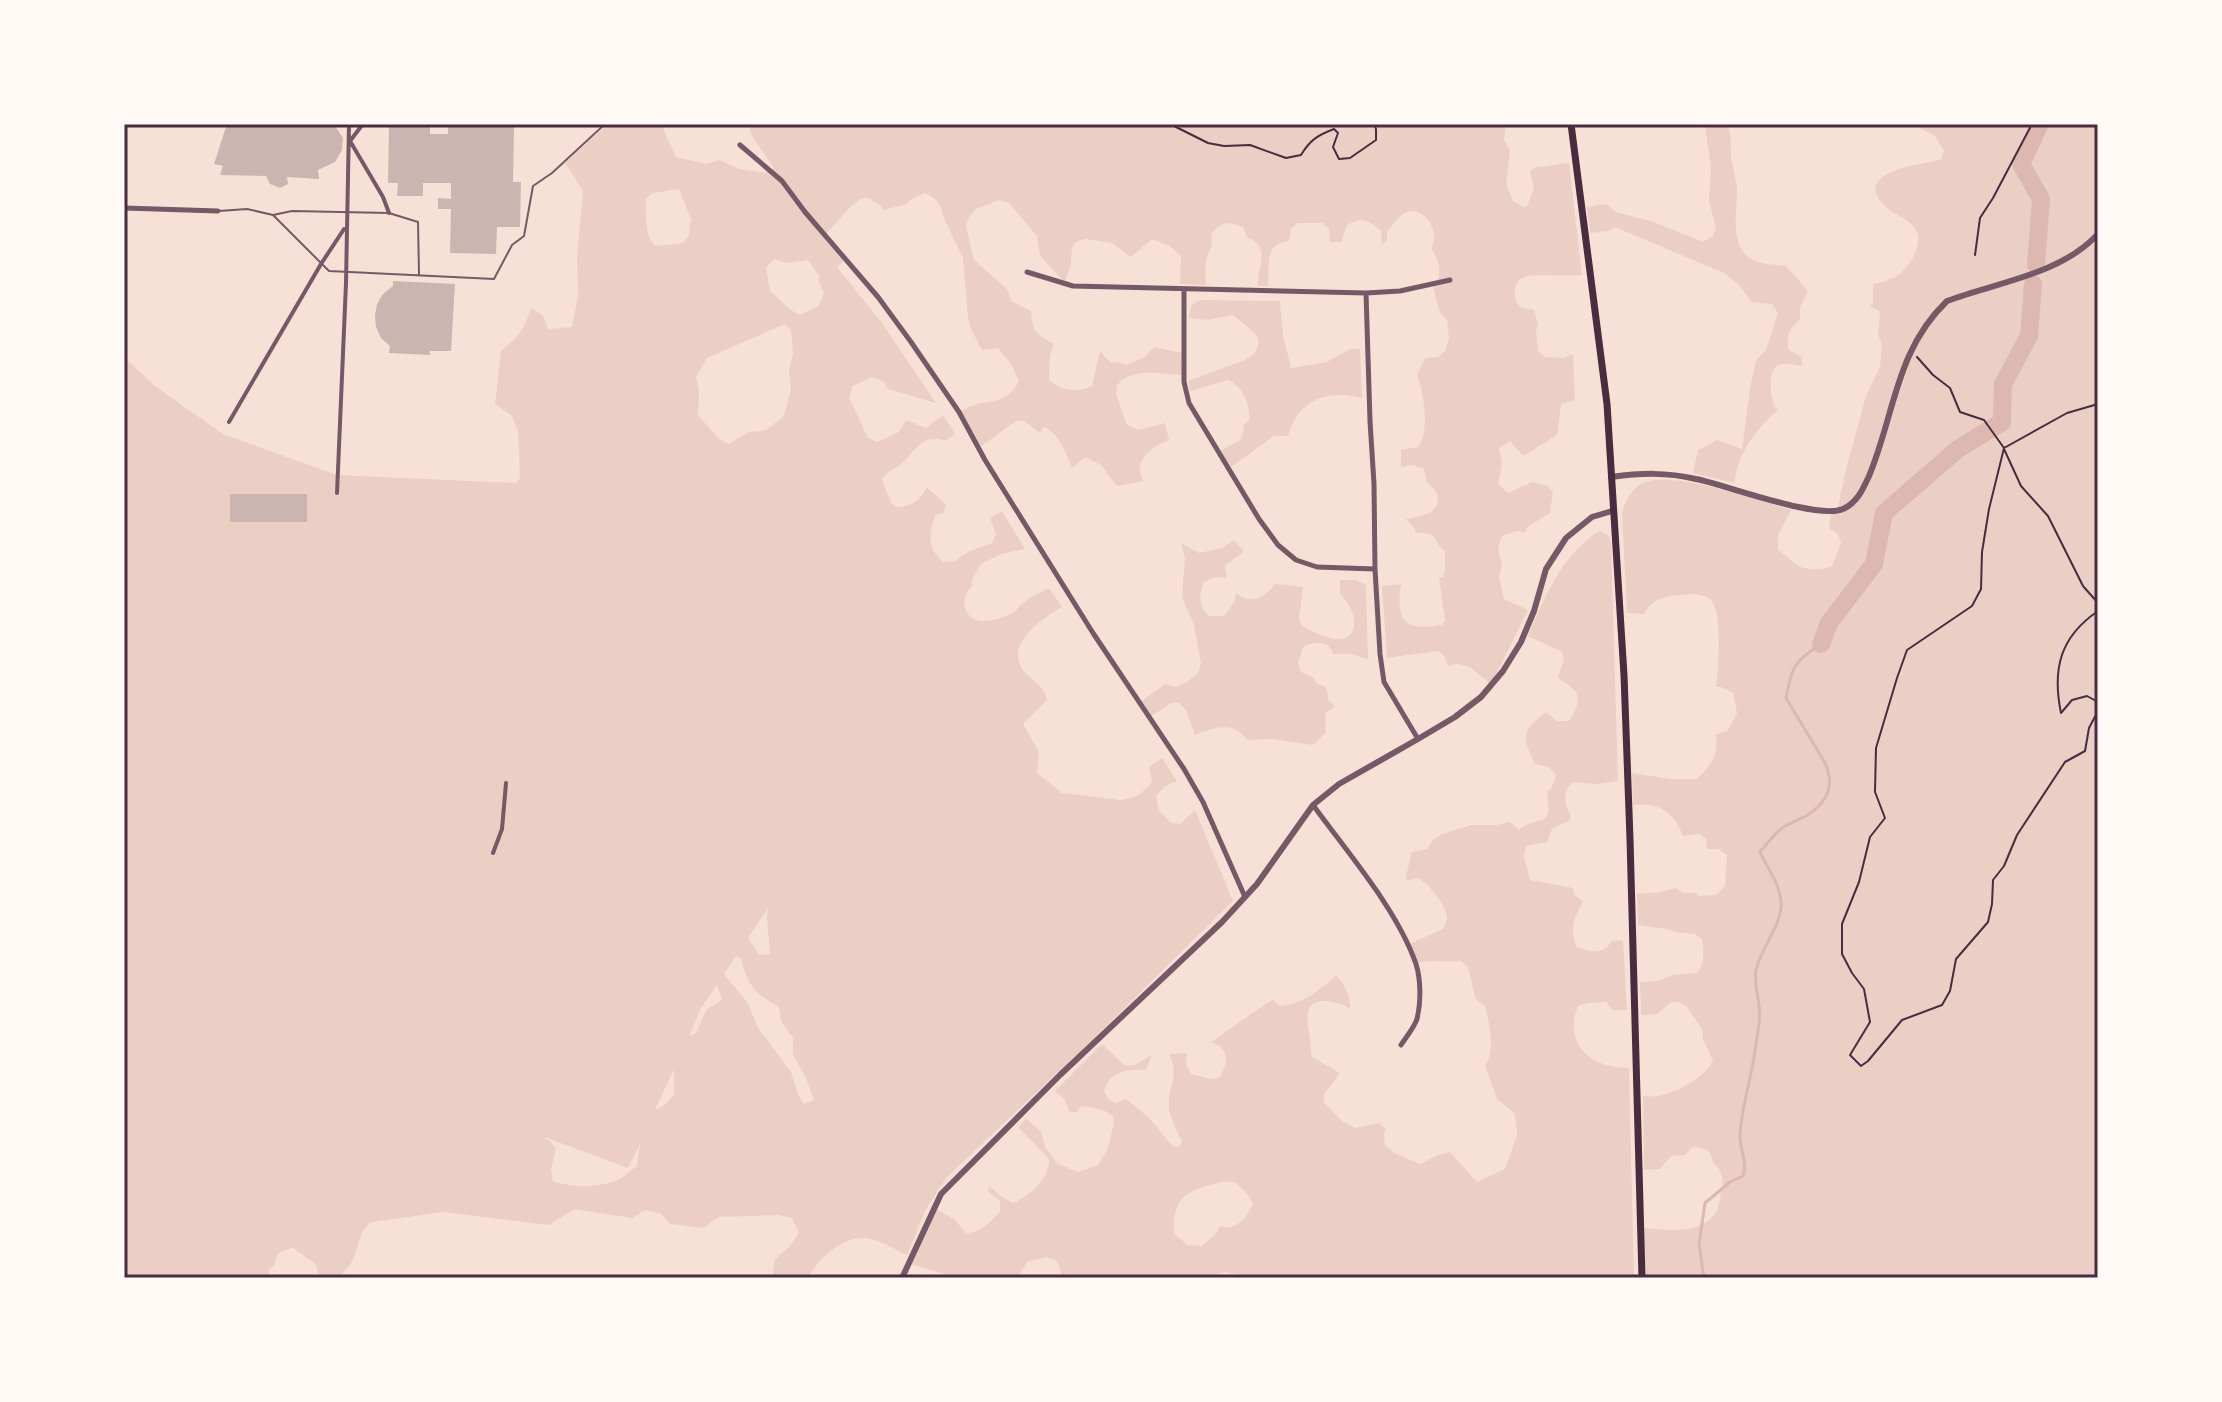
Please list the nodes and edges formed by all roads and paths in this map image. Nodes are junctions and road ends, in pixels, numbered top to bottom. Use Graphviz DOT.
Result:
graph roads {
  1 [pos="349,124"];
  2 [pos="363,124"];
  3 [pos="605,124"];
  4 [pos="1170,124"];
  5 [pos="1374,124"];
  6 [pos="1571,124"];
  7 [pos="2031,125"];
  8 [pos="350,141"];
  9 [pos="740,145"];
  10 [pos="124,208"];
  11 [pos="218,211"];
  12 [pos="347,211"];
  13 [pos="389,213"];
  14 [pos="273,215"];
  15 [pos="346,227"];
  16 [pos="2098,234"];
  17 [pos="1975,255"];
  18 [pos="321,264"];
  19 [pos="346,272"];
  20 [pos="1027,272"];
  21 [pos="419,274"];
  22 [pos="1450,280"];
  23 [pos="1184,290"];
  24 [pos="1366,293"];
  25 [pos="1911,350"];
  26 [pos="2098,404"];
  27 [pos="229,422"];
  28 [pos="2004,448"];
  29 [pos="1611,477"];
  30 [pos="337,493"];
  31 [pos="1612,511"];
  32 [pos="1375,569"];
  33 [pos="2098,603"];
  34 [pos="2098,611"];
  35 [pos="2098,709"];
  36 [pos="1418,739"];
  37 [pos="506,783"];
  38 [pos="1313,805"];
  39 [pos="493,853"];
  40 [pos="1245,897"];
  41 [pos="1401,1045"];
  42 [pos="902,1278"];
  43 [pos="1642,1278"];
  1 -- 8 [label="street"];
  2 -- 8 [label="street"];
  3 -- 21 [label="lane"];
  4 -- 5 [label="path"];
  6 -- 29 [label="main road"];
  7 -- 17 [label="path"];
  8 -- 12 [label="street"];
  8 -- 13 [label="street"];
  9 -- 40 [label="street"];
  10 -- 11 [label="street"];
  11 -- 14 [label="lane"];
  12 -- 13 [label="lane"];
  12 -- 14 [label="lane"];
  12 -- 15 [label="street"];
  13 -- 21 [label="lane"];
  14 -- 18 [label="lane"];
  15 -- 18 [label="street"];
  15 -- 19 [label="street"];
  16 -- 25 [label="street"];
  18 -- 19 [label="lane"];
  18 -- 27 [label="street"];
  19 -- 21 [label="lane"];
  19 -- 30 [label="street"];
  20 -- 23 [label="street"];
  22 -- 24 [label="street"];
  23 -- 24 [label="street"];
  23 -- 32 [label="street"];
  24 -- 32 [label="street"];
  25 -- 28 [label="path"];
  25 -- 29 [label="street"];
  26 -- 28 [label="path"];
  28 -- 33 [label="path"];
  28 -- 35 [label="path"];
  29 -- 31 [label="main road"];
  31 -- 36 [label="street"];
  31 -- 43 [label="main road"];
  32 -- 36 [label="street"];
  34 -- 35 [label="path"];
  36 -- 38 [label="street"];
  37 -- 39 [label="street"];
  38 -- 40 [label="street"];
  38 -- 41 [label="street"];
  40 -- 42 [label="street"];
}
